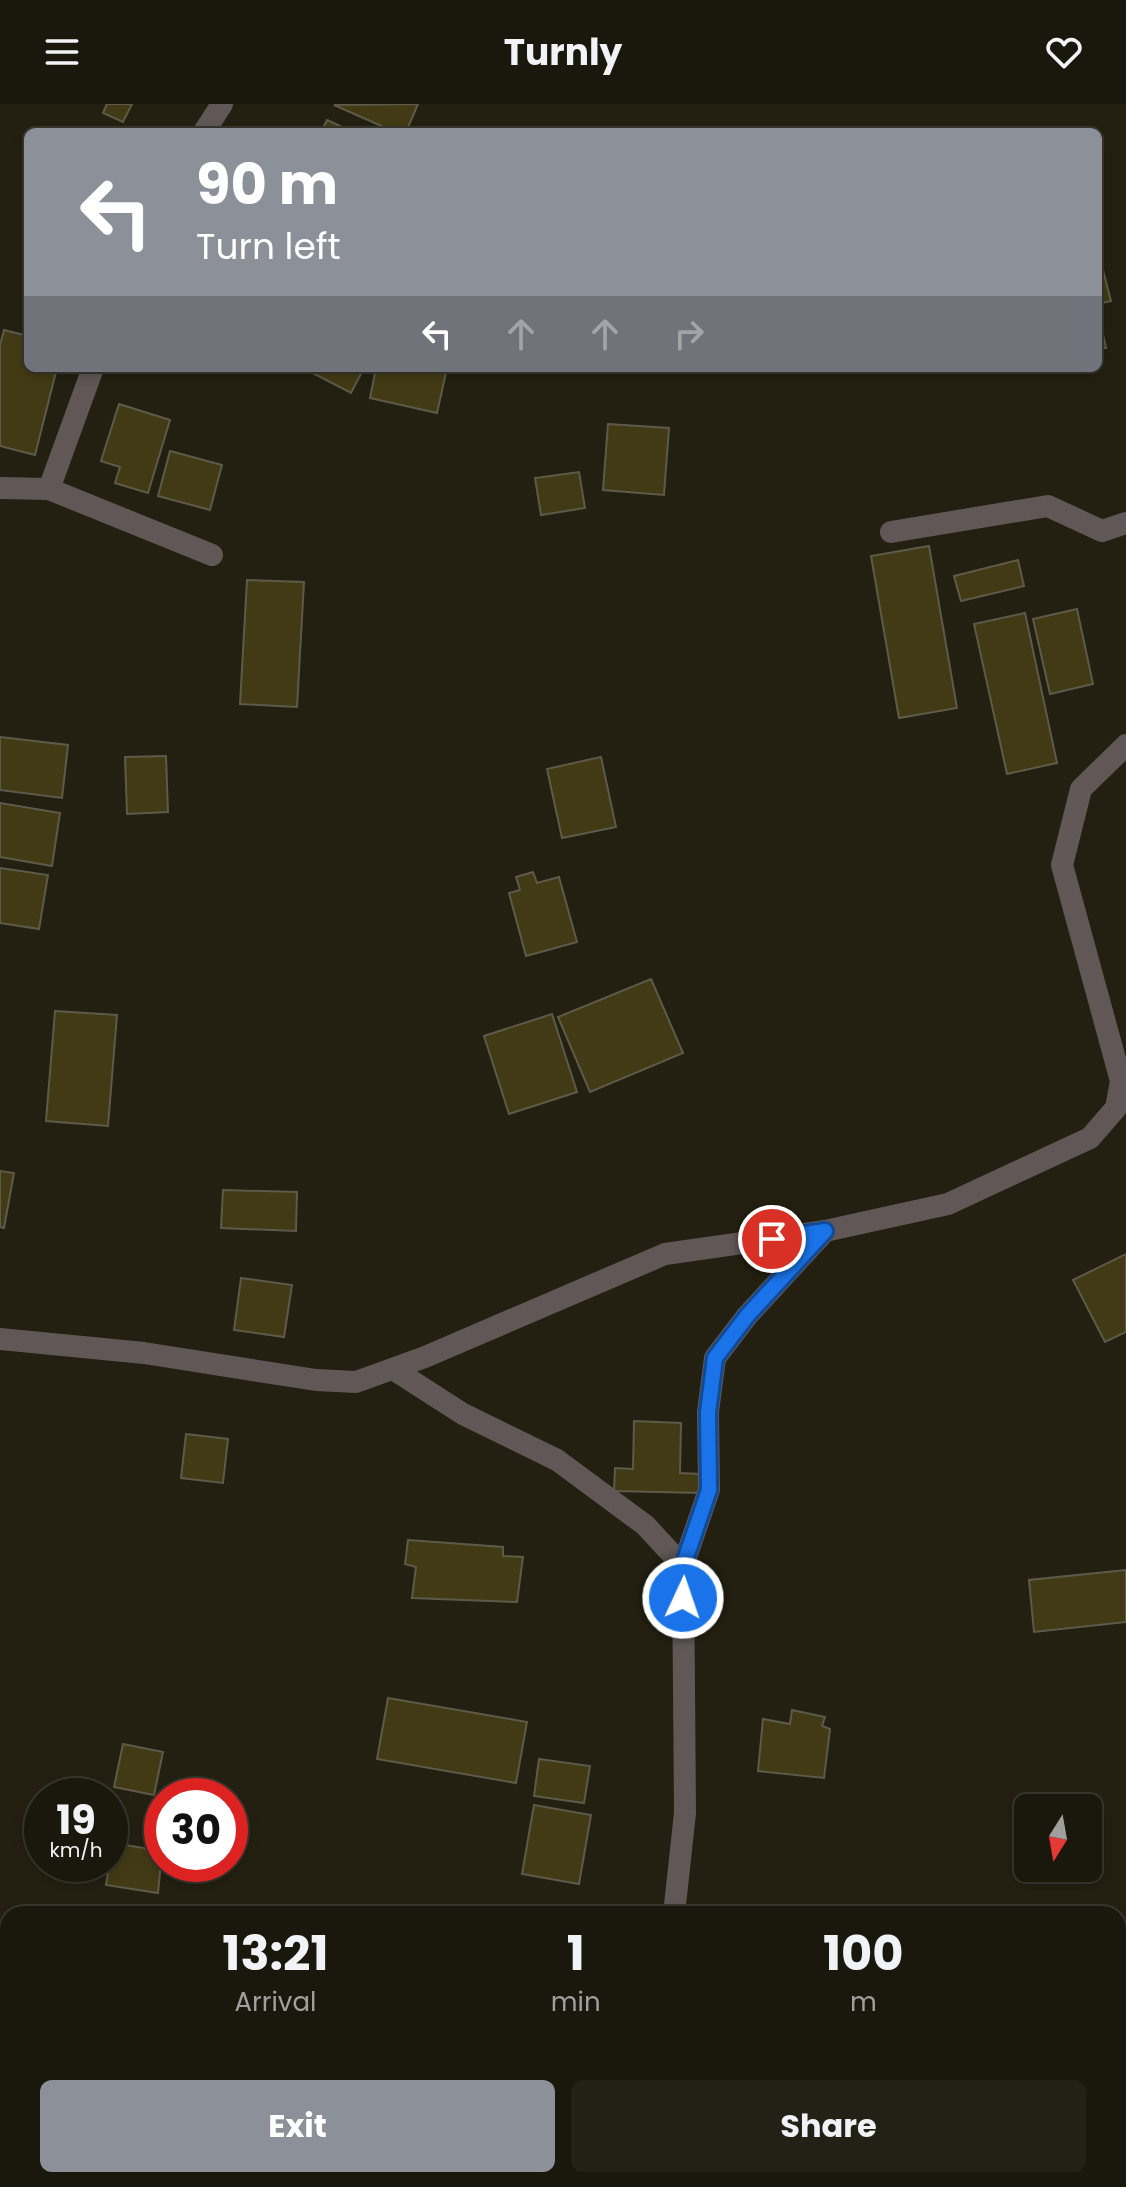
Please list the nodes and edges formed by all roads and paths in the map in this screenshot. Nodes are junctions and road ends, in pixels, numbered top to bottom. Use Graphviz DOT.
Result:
graph roads {
  1 [pos="222,104"];
  2 [pos="207,128"];
  3 [pos="92,372"];
  4 [pos="0,488"];
  5 [pos="49,489"];
  6 [pos="1126,523"];
  7 [pos="891,532"];
  8 [pos="212,555"];
  9 [pos="1126,745"];
  10 [pos="825,1231"];
  11 [pos="0,1339"];
  12 [pos="393,1369"];
  13 [pos="683,1566"];
  14 [pos="675,1906"];
  1 -- 2 [label="street"];
  3 -- 5 [label="street"];
  4 -- 5 [label="street"];
  5 -- 8 [label="street"];
  6 -- 7 [label="street"];
  9 -- 10 [label="street"];
  10 -- 12 [label="street"];
  10 -- 13 [label="street"];
  11 -- 12 [label="street"];
  12 -- 13 [label="street"];
  13 -- 14 [label="street"];
}
